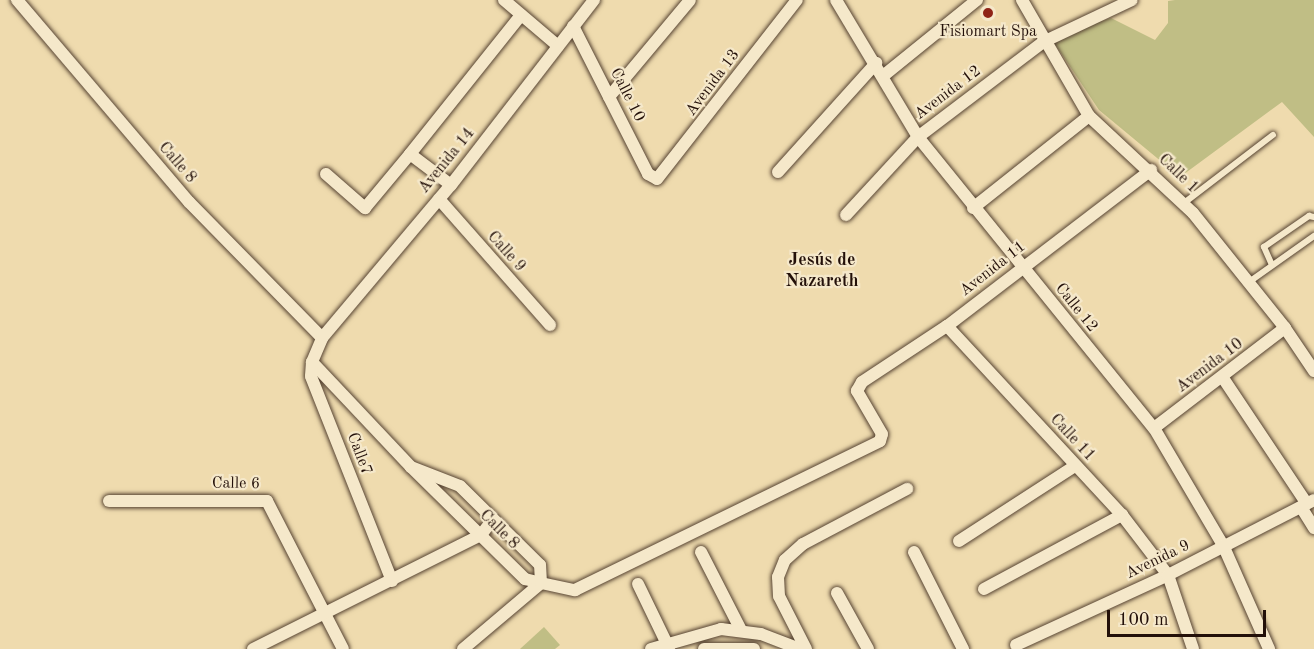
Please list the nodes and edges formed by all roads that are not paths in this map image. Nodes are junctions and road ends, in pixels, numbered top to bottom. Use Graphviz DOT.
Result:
graph roads {
  1 [pos="17,0"];
  2 [pos="504,0"];
  3 [pos="594,0"];
  4 [pos="690,0"];
  5 [pos="797,0"];
  6 [pos="836,0"];
  7 [pos="977,0"];
  8 [pos="1022,0"];
  9 [pos="1132,0"];
  10 [pos="521,15"];
  11 [pos="573,26"];
  12 [pos="1043,42"];
  13 [pos="558,46"];
  14 [pos="876,63"];
  15 [pos="883,76"];
  16 [pos="609,97"];
  17 [pos="1089,116"];
  18 [pos="1273,135"];
  19 [pos="918,137"];
  20 [pos="410,154"];
  21 [pos="1151,170"];
  22 [pos="778,172"];
  23 [pos="326,174"];
  24 [pos="652,178"];
  25 [pos="451,185"];
  26 [pos="439,199"];
  27 [pos="1185,203"];
  28 [pos="973,208"];
  29 [pos="846,215"];
  30 [pos="1314,217"];
  31 [pos="1314,236"];
  32 [pos="1272,265"];
  33 [pos="1021,267"];
  34 [pos="1249,282"];
  35 [pos="550,325"];
  36 [pos="947,326"];
  37 [pos="1285,328"];
  38 [pos="322,338"];
  39 [pos="312,362"];
  40 [pos="1314,371"];
  41 [pos="1223,378"];
  42 [pos="857,391"];
  43 [pos="1154,428"];
  44 [pos="1075,466"];
  45 [pos="411,467"];
  46 [pos="907,489"];
  47 [pos="110,501"];
  48 [pos="1307,504"];
  49 [pos="1122,515"];
  50 [pos="493,519"];
  51 [pos="1314,528"];
  52 [pos="481,535"];
  53 [pos="959,541"];
  54 [pos="1223,546"];
  55 [pos="701,552"];
  56 [pos="914,552"];
  57 [pos="1168,575"];
  58 [pos="392,581"];
  59 [pos="542,583"];
  60 [pos="638,584"];
  61 [pos="984,589"];
  62 [pos="837,593"];
  63 [pos="326,614"];
  64 [pos="741,630"];
  65 [pos="704,632"];
  66 [pos="1016,645"];
  67 [pos="668,646"];
  68 [pos="253,649"];
  69 [pos="343,649"];
  70 [pos="463,649"];
  71 [pos="651,649"];
  72 [pos="704,649"];
  73 [pos="754,649"];
  74 [pos="800,649"];
  75 [pos="806,649"];
  76 [pos="868,649"];
  77 [pos="963,649"];
  78 [pos="1193,649"];
  79 [pos="1269,649"];
  1 -- 38 [label="street, Calle 8"];
  2 -- 10 [label="street"];
  3 -- 11 [label="street, Avenida 14"];
  4 -- 16 [label="street"];
  5 -- 24 [label="street, Avenida 13"];
  6 -- 14 [label="street, Calle 12"];
  7 -- 15 [label="street"];
  8 -- 12 [label="street, Calle 1"];
  9 -- 12 [label="street, Avenida 12"];
  10 -- 13 [label="street"];
  10 -- 20 [label="street"];
  11 -- 13 [label="street, Avenida 14"];
  11 -- 16 [label="street, Calle 10"];
  12 -- 17 [label="street, Calle 1"];
  12 -- 19 [label="street, Avenida 12"];
  13 -- 25 [label="street, Avenida 14"];
  14 -- 15 [label="street, Calle 12"];
  14 -- 22 [label="street"];
  15 -- 19 [label="street, Calle 12"];
  16 -- 24 [label="street, Calle 10"];
  17 -- 21 [label="street, Calle 1"];
  17 -- 28 [label="street"];
  18 -- 27 [label="lane"];
  19 -- 28 [label="street, Calle 12"];
  19 -- 29 [label="street, Avenida 12"];
  20 -- 23 [label="street"];
  20 -- 25 [label="street"];
  21 -- 27 [label="street, Calle 1"];
  21 -- 33 [label="street, Avenida 11"];
  25 -- 26 [label="street, Avenida 14"];
  26 -- 35 [label="street, Calle 9"];
  26 -- 38 [label="street, Avenida 14"];
  27 -- 34 [label="street, Calle 1"];
  28 -- 33 [label="street, Calle 12"];
  30 -- 32 [label="lane"];
  31 -- 32 [label="lane"];
  32 -- 34 [label="lane"];
  33 -- 36 [label="street, Avenida 11"];
  33 -- 43 [label="street, Calle 12"];
  34 -- 37 [label="street, Calle 1"];
  36 -- 42 [label="street, Avenida 11"];
  36 -- 44 [label="street, Calle 11"];
  37 -- 40 [label="street, Calle 1"];
  37 -- 41 [label="street, Avenida 10"];
  38 -- 39 [label="street"];
  39 -- 45 [label="street, Calle 8"];
  39 -- 58 [label="street, Calle7"];
  41 -- 43 [label="street, Avenida 10"];
  41 -- 48 [label="street"];
  42 -- 59 [label="street, Calle 8"];
  43 -- 54 [label="street, Calle 12"];
  44 -- 49 [label="street, Calle 11"];
  44 -- 53 [label="street"];
  45 -- 50 [label="street"];
  45 -- 52 [label="street, Calle 8"];
  46 -- 75 [label="street"];
  47 -- 63 [label="street, Calle 6"];
  48 -- 51 [label="street"];
  48 -- 54 [label="street, Avenida 9"];
  49 -- 57 [label="street, Calle 11"];
  49 -- 61 [label="street"];
  50 -- 52 [label="street"];
  50 -- 59 [label="street"];
  52 -- 58 [label="street"];
  52 -- 59 [label="street, Calle 8"];
  54 -- 57 [label="street, Avenida 9"];
  54 -- 79 [label="street, Calle 12"];
  55 -- 64 [label="street"];
  56 -- 77 [label="street"];
  57 -- 66 [label="street, Avenida 9"];
  57 -- 78 [label="street, Calle 11"];
  58 -- 63 [label="street"];
  59 -- 70 [label="street"];
  60 -- 67 [label="street"];
  62 -- 76 [label="street"];
  63 -- 68 [label="street"];
  63 -- 69 [label="street, Calle 6"];
  64 -- 65 [label="street"];
  64 -- 74 [label="street"];
  65 -- 67 [label="street"];
  65 -- 72 [label="street"];
  67 -- 71 [label="street"];
  72 -- 73 [label="street"];
}
